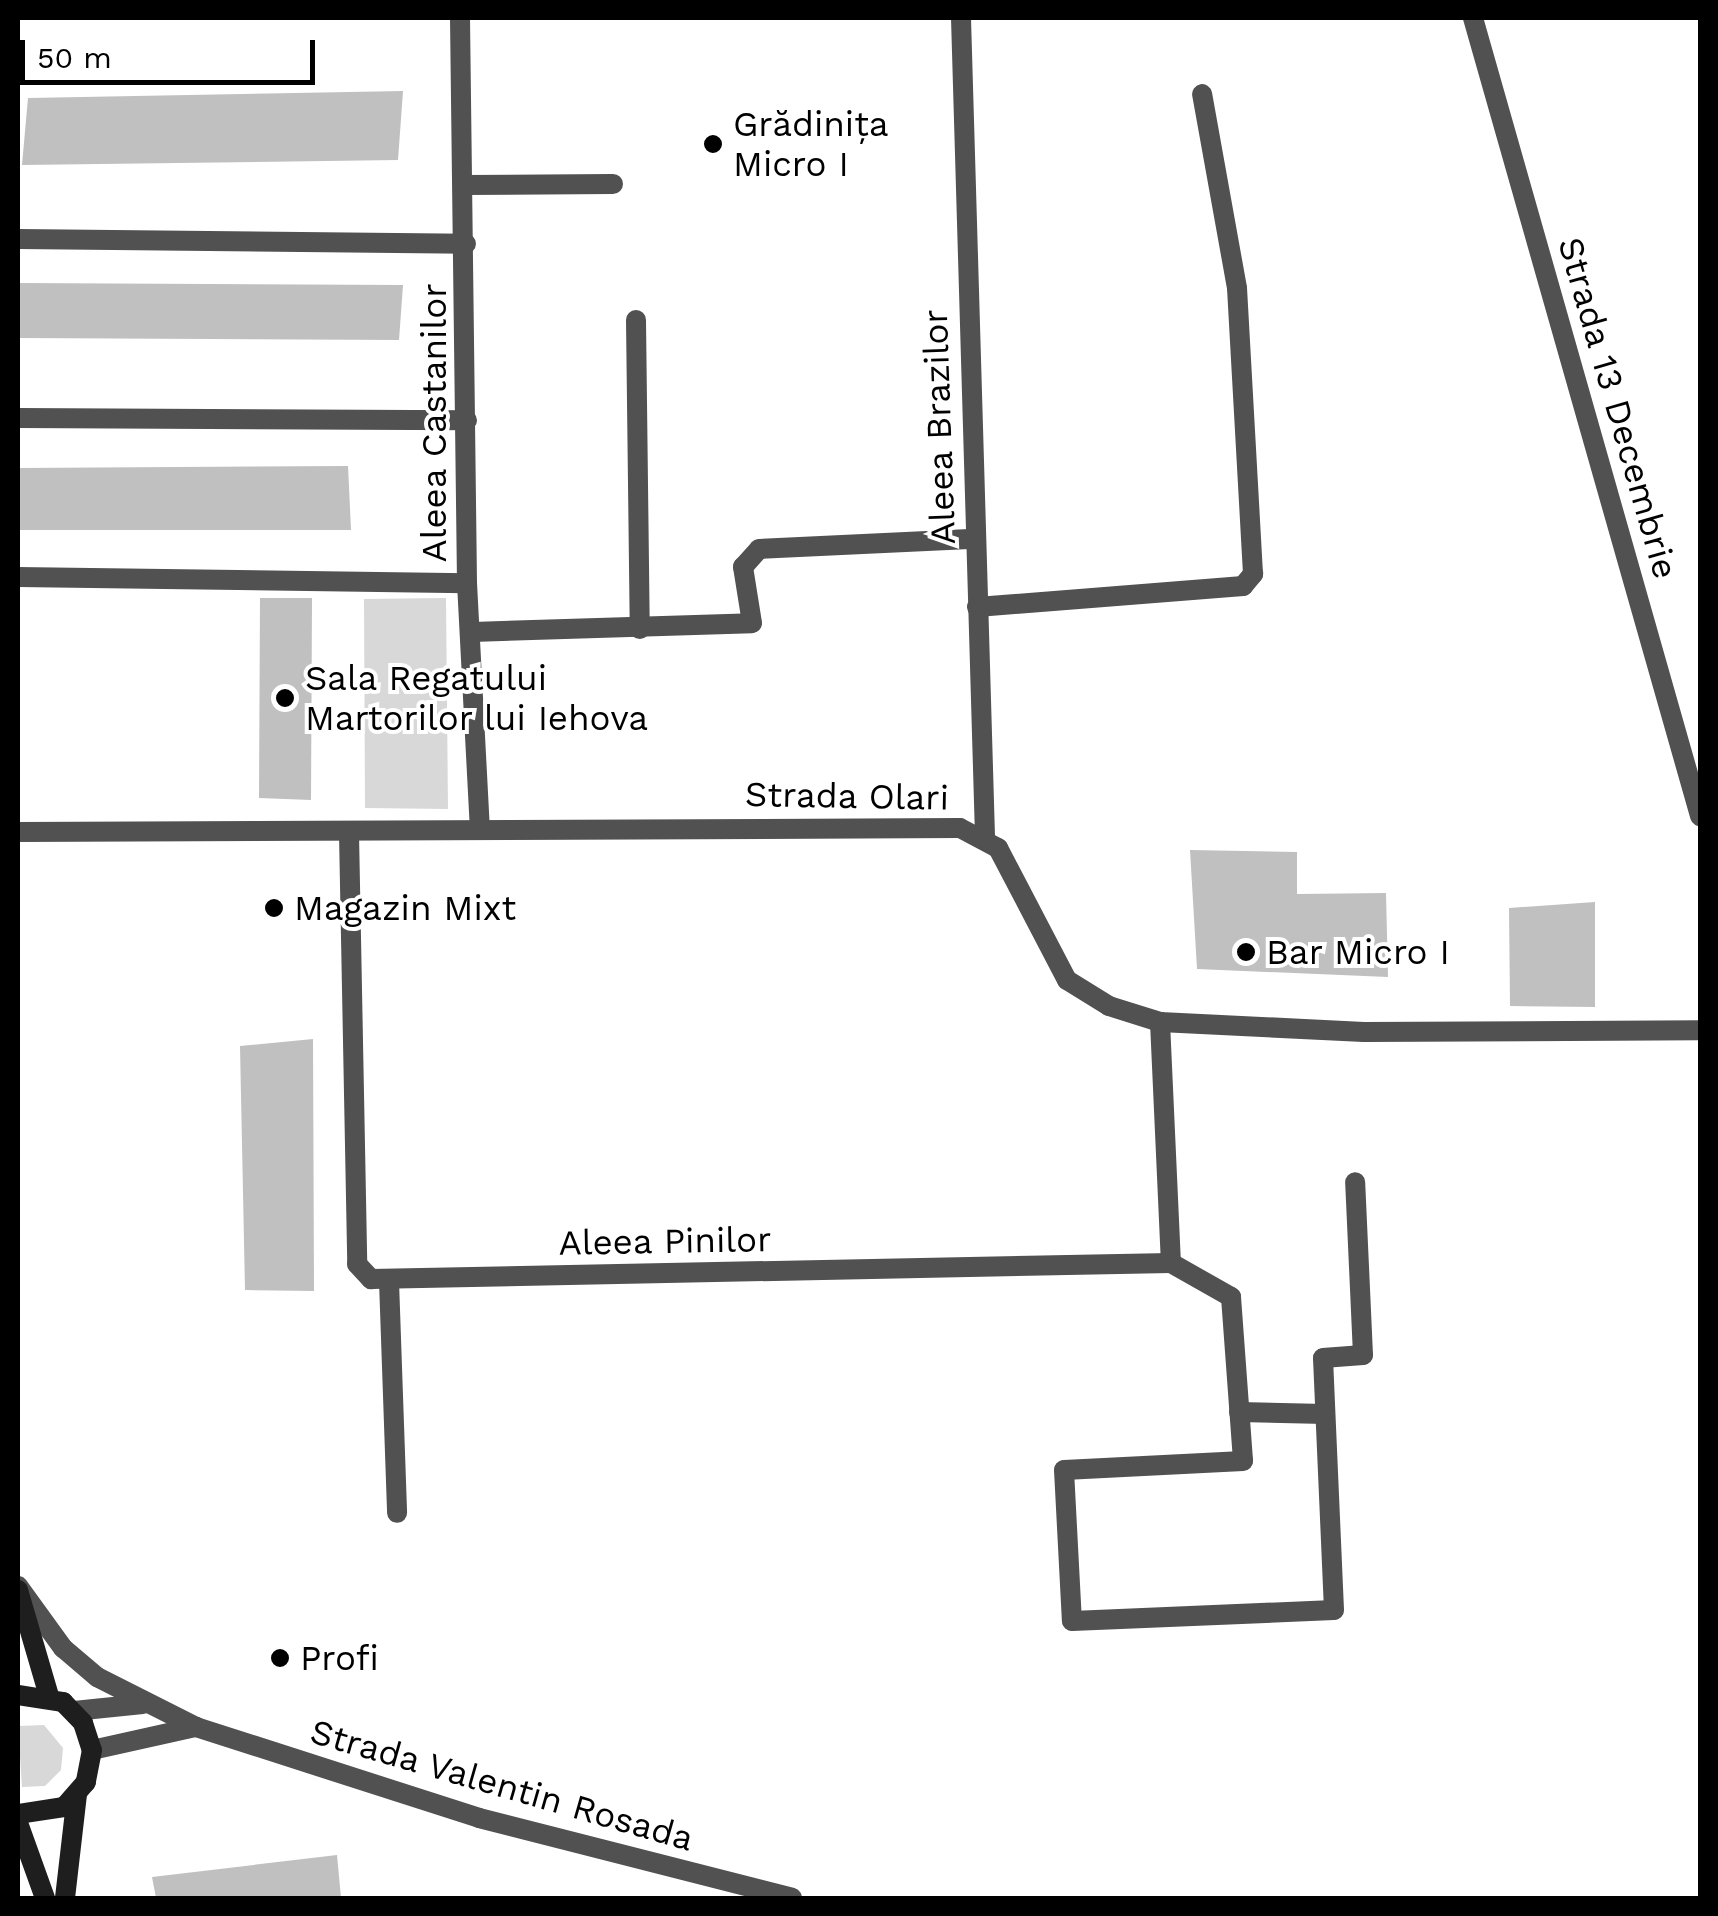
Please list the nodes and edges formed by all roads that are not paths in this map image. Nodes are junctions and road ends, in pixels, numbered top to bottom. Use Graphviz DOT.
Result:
graph roads {
  1 [pos="460,18"];
  2 [pos="962,18"];
  3 [pos="1473,18"];
  4 [pos="1202,94"];
  5 [pos="613,184"];
  6 [pos="465,185"];
  7 [pos="18,239"];
  8 [pos="466,244"];
  9 [pos="636,320"];
  10 [pos="18,418"];
  11 [pos="467,420"];
  12 [pos="975,538"];
  13 [pos="18,577"];
  14 [pos="467,583"];
  15 [pos="977,607"];
  16 [pos="640,629"];
  17 [pos="472,632"];
  18 [pos="1700,816"];
  19 [pos="480,828"];
  20 [pos="18,832"];
  21 [pos="349,833"];
  22 [pos="985,835"];
  23 [pos="1160,1022"];
  24 [pos="1700,1030"];
  25 [pos="1355,1182"];
  26 [pos="1172,1263"];
  27 [pos="389,1282"];
  28 [pos="1239,1412"];
  29 [pos="1325,1414"];
  30 [pos="397,1513"];
  31 [pos="18,1588"];
  32 [pos="18,1696"];
  33 [pos="49,1696"];
  34 [pos="143,1704"];
  35 [pos="74,1711"];
  36 [pos="196,1727"];
  37 [pos="92,1750"];
  38 [pos="76,1795"];
  39 [pos="18,1814"];
  40 [pos="18,1824"];
  41 [pos="45,1898"];
  42 [pos="65,1898"];
  43 [pos="792,1898"];
  1 -- 6 [label="street, Aleea Castanilor"];
  2 -- 12 [label="street, Aleea Brazilor"];
  3 -- 18 [label="street, Strada 13 Decembrie"];
  4 -- 15 [label="street"];
  5 -- 6 [label="street"];
  6 -- 8 [label="street, Aleea Castanilor"];
  7 -- 8 [label="street"];
  8 -- 11 [label="street, Aleea Castanilor"];
  9 -- 16 [label="street"];
  10 -- 11 [label="street"];
  11 -- 14 [label="street, Aleea Castanilor"];
  12 -- 15 [label="street, Aleea Brazilor"];
  12 -- 16 [label="street"];
  13 -- 14 [label="street"];
  14 -- 17 [label="street, Aleea Castanilor"];
  15 -- 22 [label="street, Aleea Brazilor"];
  16 -- 17 [label="street"];
  17 -- 19 [label="street, Aleea Castanilor"];
  19 -- 21 [label="street, Strada Olari"];
  19 -- 22 [label="street, Strada Olari"];
  20 -- 21 [label="street, Strada Olari"];
  21 -- 27 [label="street"];
  22 -- 23 [label="street, Strada Olari"];
  23 -- 24 [label="street, Strada Olari"];
  23 -- 26 [label="street"];
  25 -- 29 [label="street"];
  26 -- 27 [label="street, Aleea Pinilor"];
  26 -- 28 [label="street"];
  27 -- 30 [label="street"];
  28 -- 29 [label="street"];
  28 -- 29 [label="street"];
  31 -- 33 [label="street"];
  31 -- 34 [label="street, Strada Valentin Rosada"];
  32 -- 33 [label="street"];
  33 -- 35 [label="street"];
  34 -- 35 [label="street, Strada Valentin Rosada"];
  34 -- 36 [label="street, Strada Valentin Rosada"];
  35 -- 37 [label="street"];
  36 -- 37 [label="street"];
  36 -- 43 [label="street, Strada Valentin Rosada"];
  37 -- 38 [label="street"];
  38 -- 39 [label="street"];
  38 -- 42 [label="street"];
  40 -- 41 [label="street"];
}
